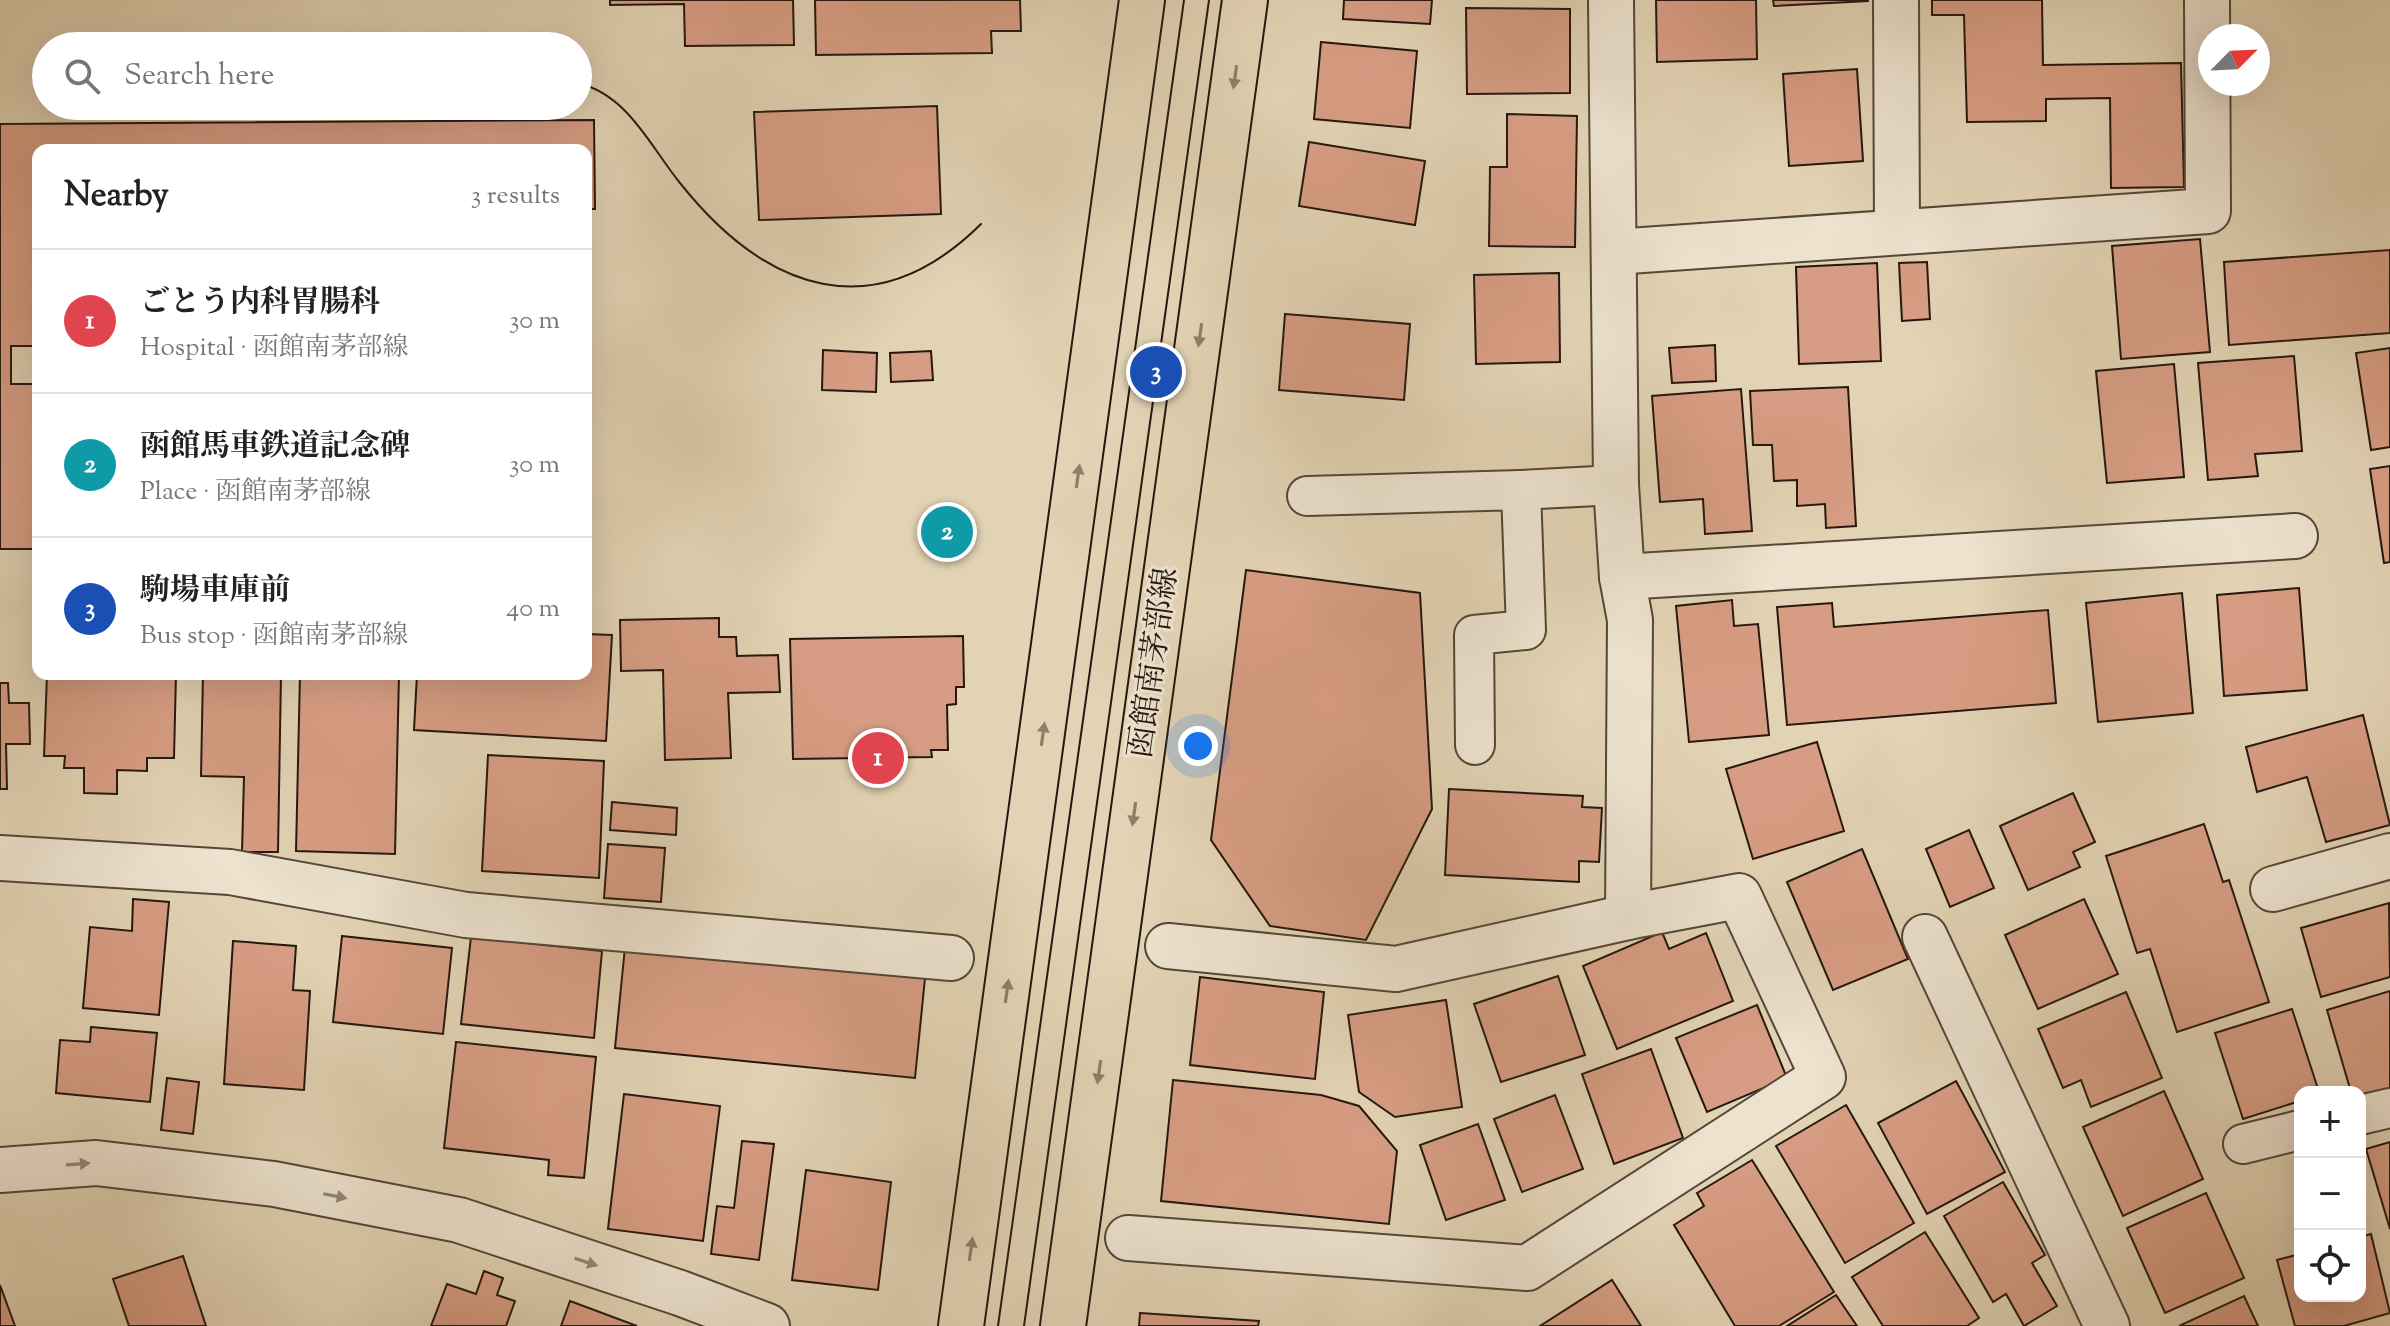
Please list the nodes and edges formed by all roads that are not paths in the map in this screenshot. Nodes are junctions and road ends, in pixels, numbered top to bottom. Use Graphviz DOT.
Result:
graph roads {
  1 [pos="1142,0"];
  2 [pos="1245,0"];
  3 [pos="1611,0"];
  4 [pos="1896,0"];
  5 [pos="2207,0"];
  6 [pos="1897,230"];
  7 [pos="1614,252"];
  8 [pos="1616,485"];
  9 [pos="1521,490"];
  10 [pos="1307,496"];
  11 [pos="2295,536"];
  12 [pos="1622,577"];
  13 [pos="1475,745"];
  14 [pos="2390,856"];
  15 [pos="0,858"];
  16 [pos="2273,889"];
  17 [pos="1628,917"];
  18 [pos="1925,937"];
  19 [pos="1168,946"];
  20 [pos="951,958"];
  21 [pos="2390,1108"];
  22 [pos="2366,1114"];
  23 [pos="2294,1131"];
  24 [pos="2243,1144"];
  25 [pos="0,1170"];
  26 [pos="1128,1238"];
  27 [pos="2092,1320"];
  28 [pos="767,1326"];
  29 [pos="961,1326"];
  30 [pos="1063,1326"];
  29 -- 1 [label="main road, one-way"];
  2 -- 30 [label="main road, 函館南茅部線, one-way"];
  3 -- 7 [label="street"];
  4 -- 6 [label="street"];
  5 -- 6 [label="street"];
  6 -- 7 [label="street"];
  7 -- 8 [label="street"];
  8 -- 9 [label="lane"];
  8 -- 12 [label="street"];
  9 -- 10 [label="lane"];
  9 -- 13 [label="lane"];
  11 -- 12 [label="street"];
  12 -- 17 [label="street"];
  14 -- 16 [label="street"];
  15 -- 20 [label="street"];
  17 -- 19 [label="street"];
  17 -- 26 [label="street"];
  18 -- 27 [label="street"];
  21 -- 22 [label="lane"];
  23 -- 24 [label="lane"];
  25 -- 28 [label="street, one-way"];
}
